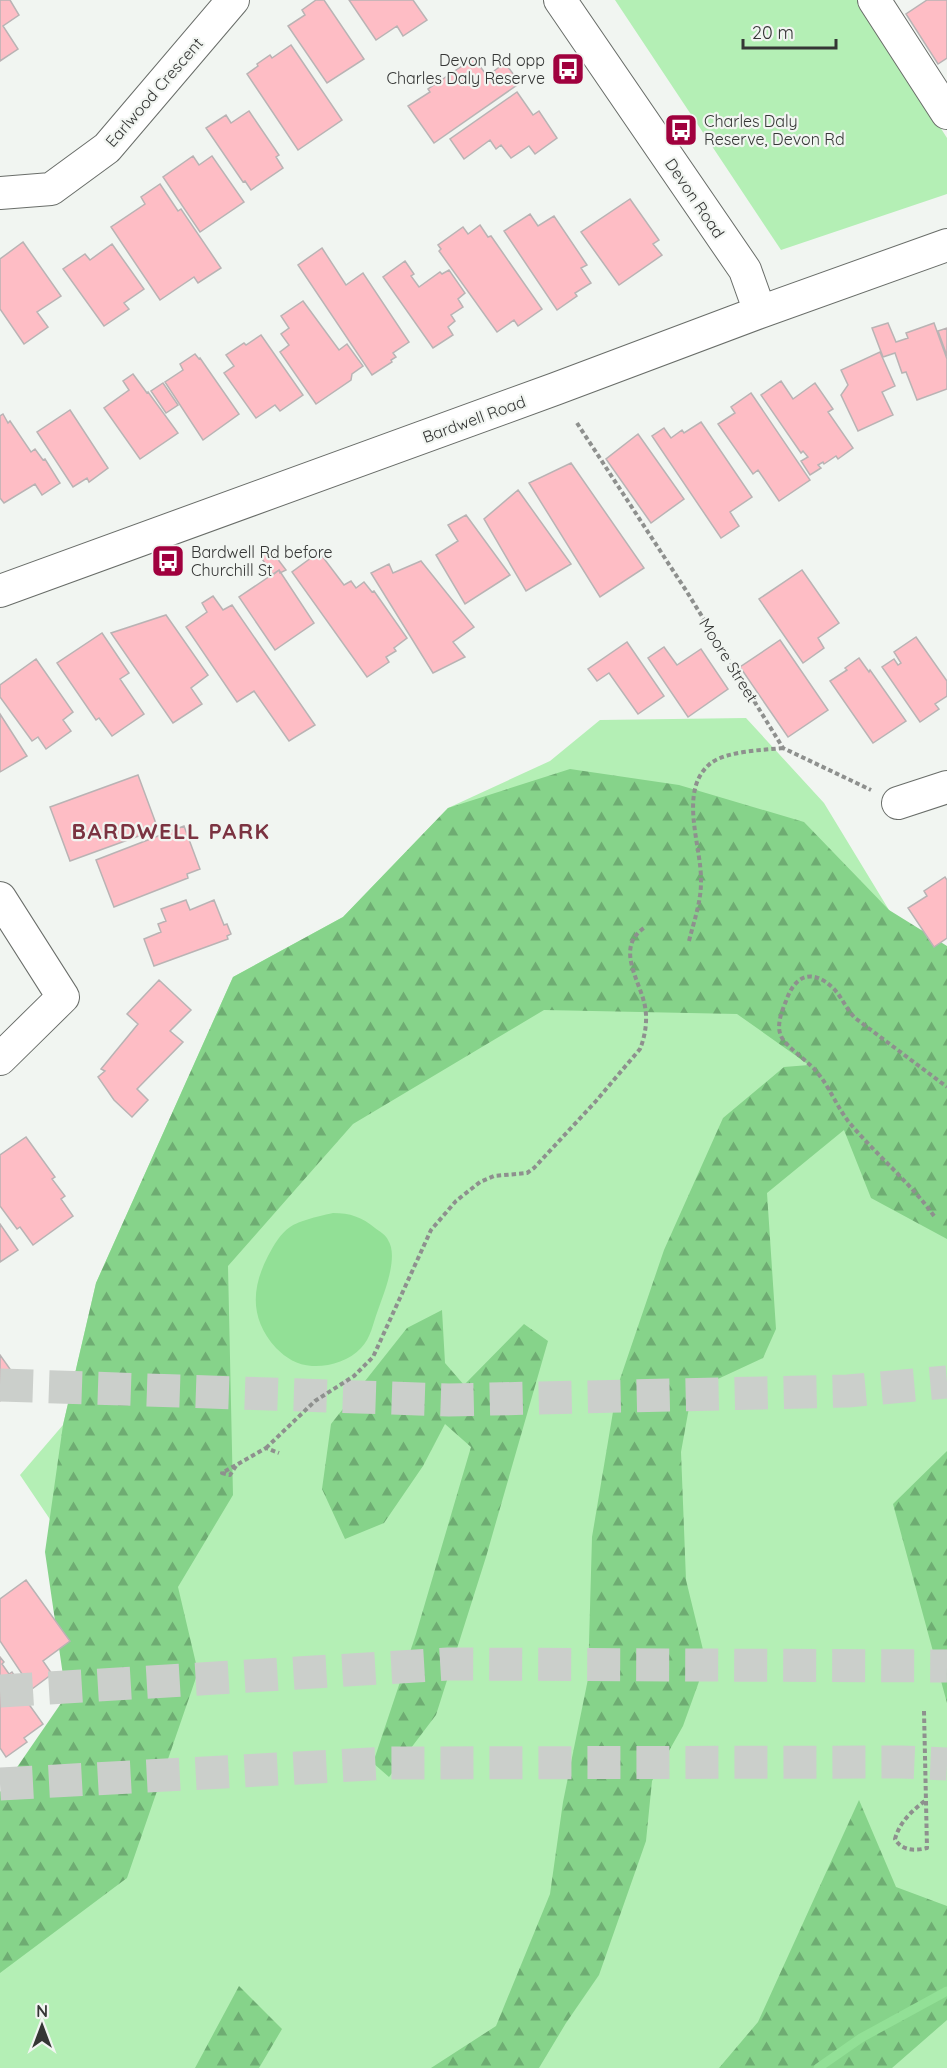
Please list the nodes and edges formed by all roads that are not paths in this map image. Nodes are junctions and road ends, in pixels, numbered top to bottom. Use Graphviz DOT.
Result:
graph roads {
  1 [pos="233,0"];
  2 [pos="560,0"];
  3 [pos="874,0"];
  4 [pos="947,113"];
  5 [pos="0,193"];
  6 [pos="947,245"];
  7 [pos="760,312"];
  8 [pos="0,591"];
  9 [pos="947,787"];
  10 [pos="898,803"];
  11 [pos="0,898"];
  12 [pos="0,1059"];
  1 -- 5 [label="street, Earlwood Crescent"];
  2 -- 7 [label="street, Devon Road"];
  3 -- 4 [label="street"];
  6 -- 7 [label="street, Bardwell Road"];
  7 -- 8 [label="street, Bardwell Road"];
  9 -- 10 [label="street"];
  11 -- 12 [label="street"];
}
